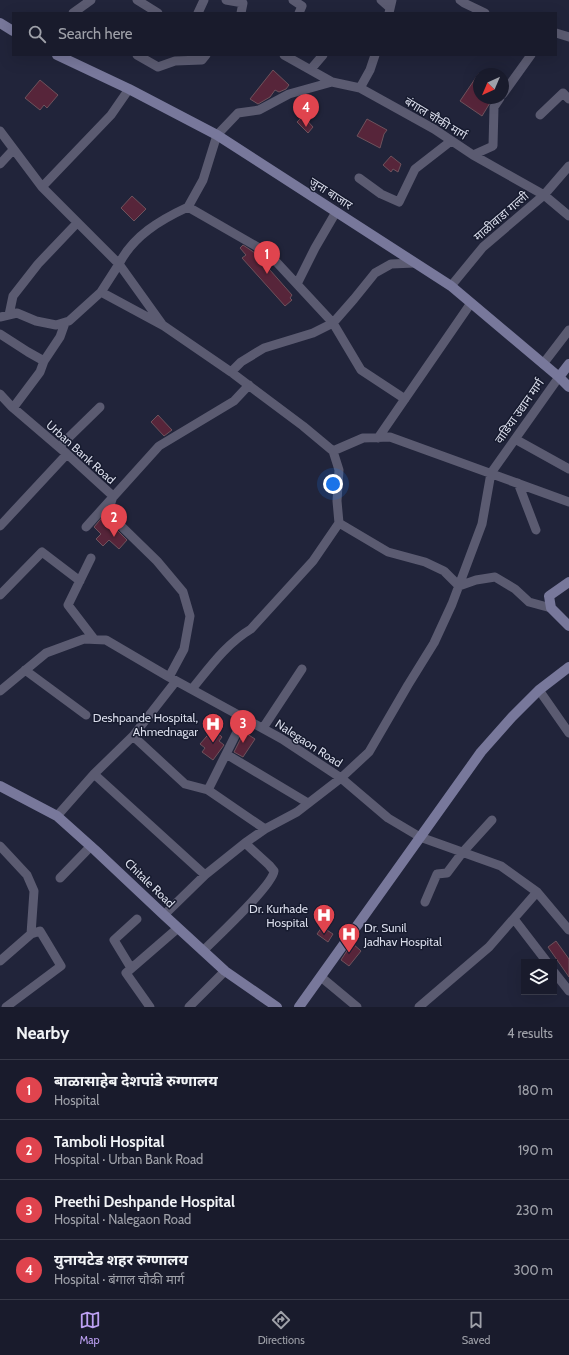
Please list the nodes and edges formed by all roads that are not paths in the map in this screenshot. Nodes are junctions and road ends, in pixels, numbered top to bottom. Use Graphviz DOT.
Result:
graph roads {
  1 [pos="91,0"];
  2 [pos="137,0"];
  3 [pos="204,0"];
  4 [pos="226,0"];
  5 [pos="293,0"];
  6 [pos="381,0"];
  7 [pos="460,0"];
  8 [pos="390,7"];
  9 [pos="74,12"];
  10 [pos="156,12"];
  11 [pos="198,12"];
  12 [pos="241,12"];
  13 [pos="299,12"];
  14 [pos="483,12"];
  15 [pos="0,23"];
  16 [pos="12,30"];
  17 [pos="557,33"];
  18 [pos="569,38"];
  19 [pos="59,56"];
  20 [pos="139,56"];
  21 [pos="205,56"];
  22 [pos="286,56"];
  23 [pos="322,56"];
  24 [pos="375,56"];
  25 [pos="530,56"];
  26 [pos="311,69"];
  27 [pos="332,82"];
  28 [pos="509,86"];
  29 [pos="360,88"];
  30 [pos="129,89"];
  31 [pos="569,99"];
  32 [pos="496,104"];
  33 [pos="540,115"];
  34 [pos="0,131"];
  35 [pos="217,135"];
  36 [pos="451,141"];
  37 [pos="14,150"];
  38 [pos="473,155"];
  39 [pos="0,164"];
  40 [pos="569,166"];
  41 [pos="359,178"];
  42 [pos="42,187"];
  43 [pos="544,195"];
  44 [pos="188,207"];
  45 [pos="336,212"];
  46 [pos="569,216"];
  47 [pos="78,223"];
  48 [pos="415,263"];
  49 [pos="119,264"];
  50 [pos="297,284"];
  51 [pos="451,286"];
  52 [pos="101,292"];
  53 [pos="471,303"];
  54 [pos="9,315"];
  55 [pos="0,317"];
  56 [pos="333,322"];
  57 [pos="65,323"];
  58 [pos="164,326"];
  59 [pos="569,330"];
  60 [pos="0,334"];
  61 [pos="44,361"];
  62 [pos="543,364"];
  63 [pos="569,364"];
  64 [pos="231,372"];
  65 [pos="559,377"];
  66 [pos="249,385"];
  67 [pos="569,387"];
  68 [pos="0,394"];
  69 [pos="405,399"];
  70 [pos="100,407"];
  71 [pos="13,408"];
  72 [pos="378,438"];
  73 [pos="515,438"];
  74 [pos="59,447"];
  75 [pos="333,451"];
  76 [pos="67,454"];
  77 [pos="569,469"];
  78 [pos="491,473"];
  79 [pos="518,483"];
  80 [pos="113,496"];
  81 [pos="569,502"];
  82 [pos="339,523"];
  83 [pos="0,526"];
  84 [pos="86,527"];
  85 [pos="536,530"];
  86 [pos="91,558"];
  87 [pos="80,581"];
  88 [pos="569,582"];
  89 [pos="459,586"];
  90 [pos="0,595"];
  91 [pos="551,608"];
  92 [pos="569,626"];
  93 [pos="94,639"];
  94 [pos="569,667"];
  95 [pos="302,669"];
  96 [pos="25,670"];
  97 [pos="173,679"];
  98 [pos="192,690"];
  99 [pos="539,690"];
  100 [pos="0,691"];
  101 [pos="86,715"];
  102 [pos="244,718"];
  103 [pos="263,728"];
  104 [pos="569,733"];
  105 [pos="133,736"];
  106 [pos="226,754"];
  107 [pos="94,774"];
  108 [pos="341,778"];
  109 [pos="0,786"];
  110 [pos="208,790"];
  111 [pos="308,804"];
  112 [pos="57,816"];
  113 [pos="492,820"];
  114 [pos="265,829"];
  115 [pos="420,837"];
  116 [pos="245,843"];
  117 [pos="0,846"];
  118 [pos="91,846"];
  119 [pos="462,853"];
  120 [pos="205,875"];
  121 [pos="60,878"];
  122 [pos="537,892"];
  123 [pos="425,902"];
  124 [pos="164,915"];
  125 [pos="136,919"];
  126 [pos="514,919"];
  127 [pos="568,926"];
  128 [pos="178,928"];
  129 [pos="31,934"];
  130 [pos="203,951"];
  131 [pos="545,959"];
  132 [pos="0,961"];
  133 [pos="131,968"];
  134 [pos="225,971"];
  135 [pos="557,976"];
  136 [pos="320,977"];
  137 [pos="569,991"];
  138 [pos="6,1007"];
  139 [pos="150,1007"];
  140 [pos="189,1007"];
  141 [pos="277,1007"];
  142 [pos="299,1007"];
  143 [pos="357,1007"];
  144 [pos="419,1007"];
  1 -- 9 [label="street"];
  2 -- 10 [label="street"];
  3 -- 11 [label="street"];
  4 -- 12 [label="street"];
  5 -- 13 [label="street"];
  6 -- 8 [label="street"];
  7 -- 14 [label="street"];
  15 -- 16 [label="street"];
  17 -- 18 [label="street"];
  19 -- 30 [label="street, जुना बाजार"];
  20 -- 21 [label="street"];
  22 -- 26 [label="street, बंगाल चौकी मार्ग"];
  23 -- 26 [label="street"];
  24 -- 29 [label="street"];
  25 -- 28 [label="street"];
  26 -- 27 [label="street, बंगाल चौकी मार्ग"];
  27 -- 29 [label="street, बंगाल चौकी मार्ग"];
  27 -- 35 [label="street"];
  29 -- 36 [label="street, बंगाल चौकी मार्ग"];
  30 -- 35 [label="street, जुना बाजार"];
  30 -- 42 [label="street"];
  31 -- 33 [label="street"];
  32 -- 38 [label="street"];
  34 -- 37 [label="street"];
  35 -- 44 [label="street"];
  35 -- 45 [label="street, जुना बाजार"];
  36 -- 38 [label="street, बंगाल चौकी मार्ग"];
  36 -- 41 [label="street"];
  37 -- 39 [label="street"];
  37 -- 42 [label="street"];
  38 -- 43 [label="street, बंगाल चौकी मार्ग"];
  40 -- 43 [label="street, माळीवाडा गल्ली"];
  42 -- 47 [label="street"];
  43 -- 46 [label="street, बंगाल चौकी मार्ग"];
  43 -- 51 [label="street, माळीवाडा गल्ली"];
  44 -- 49 [label="street"];
  44 -- 50 [label="street"];
  45 -- 48 [label="street, जुना बाजार"];
  45 -- 50 [label="street"];
  47 -- 49 [label="street"];
  47 -- 54 [label="street"];
  48 -- 51 [label="street, जुना बाजार"];
  48 -- 56 [label="street"];
  49 -- 52 [label="street"];
  49 -- 58 [label="street"];
  50 -- 56 [label="street"];
  51 -- 53 [label="street, जुना बाजार"];
  52 -- 57 [label="street"];
  52 -- 58 [label="street"];
  53 -- 62 [label="street, जुना बाजार"];
  53 -- 69 [label="street"];
  54 -- 55 [label="street"];
  54 -- 57 [label="street"];
  56 -- 64 [label="street"];
  56 -- 69 [label="street"];
  57 -- 61 [label="street"];
  58 -- 64 [label="street"];
  59 -- 62 [label="street"];
  60 -- 61 [label="street"];
  61 -- 71 [label="street"];
  62 -- 65 [label="street, जुना बाजार"];
  63 -- 65 [label="street, वाडिया उद्यान मार्ग"];
  64 -- 66 [label="street"];
  65 -- 67 [label="street, जुना बाजार"];
  65 -- 73 [label="street, वाडिया उद्यान मार्ग"];
  66 -- 75 [label="street"];
  66 -- 80 [label="street"];
  68 -- 71 [label="street, Urban Bank Road"];
  69 -- 72 [label="street"];
  70 -- 74 [label="street"];
  71 -- 74 [label="street, Urban Bank Road"];
  72 -- 75 [label="street"];
  72 -- 78 [label="street"];
  73 -- 77 [label="street"];
  73 -- 78 [label="street, वाडिया उद्यान मार्ग"];
  74 -- 76 [label="street, Urban Bank Road"];
  75 -- 82 [label="street"];
  76 -- 80 [label="street, Urban Bank Road"];
  76 -- 83 [label="street"];
  78 -- 79 [label="street"];
  78 -- 89 [label="street"];
  79 -- 81 [label="street"];
  79 -- 85 [label="street"];
  80 -- 84 [label="street"];
  80 -- 97 [label="street, Urban Bank Road"];
  82 -- 89 [label="street"];
  82 -- 98 [label="street"];
  86 -- 87 [label="street"];
  87 -- 90 [label="street"];
  87 -- 93 [label="street"];
  88 -- 91 [label="street"];
  89 -- 91 [label="street"];
  89 -- 108 [label="street"];
  91 -- 92 [label="street"];
  93 -- 96 [label="street, Nalegaon Road"];
  93 -- 97 [label="street, Nalegaon Road"];
  94 -- 99 [label="street"];
  95 -- 103 [label="street"];
  96 -- 100 [label="street, Nalegaon Road"];
  96 -- 101 [label="street"];
  97 -- 98 [label="street, Nalegaon Road"];
  97 -- 105 [label="street, Urban Bank Road"];
  98 -- 102 [label="street, Nalegaon Road"];
  99 -- 104 [label="street"];
  99 -- 115 [label="street"];
  102 -- 103 [label="street, Nalegaon Road"];
  102 -- 106 [label="street"];
  103 -- 108 [label="street, Nalegaon Road"];
  105 -- 107 [label="street, Urban Bank Road"];
  105 -- 110 [label="street"];
  106 -- 110 [label="street"];
  106 -- 111 [label="street"];
  107 -- 112 [label="street, Urban Bank Road"];
  107 -- 120 [label="street"];
  108 -- 111 [label="street"];
  108 -- 115 [label="street, Nalegaon Road"];
  109 -- 112 [label="street, Chitale Road"];
  110 -- 114 [label="street"];
  111 -- 114 [label="street"];
  112 -- 118 [label="street, Chitale Road"];
  113 -- 119 [label="street"];
  114 -- 116 [label="street"];
  115 -- 119 [label="street, Nalegaon Road"];
  115 -- 136 [label="street"];
  116 -- 120 [label="street"];
  116 -- 130 [label="street"];
  117 -- 129 [label="street"];
  118 -- 121 [label="street"];
  118 -- 124 [label="street, Chitale Road"];
  119 -- 122 [label="street, Nalegaon Road"];
  119 -- 123 [label="street"];
  120 -- 124 [label="street"];
  122 -- 126 [label="street"];
  122 -- 127 [label="street, Nalegaon Road"];
  124 -- 128 [label="street, Chitale Road"];
  125 -- 133 [label="street"];
  126 -- 131 [label="street"];
  126 -- 144 [label="street"];
  128 -- 130 [label="street, Chitale Road"];
  128 -- 133 [label="street"];
  129 -- 132 [label="street"];
  129 -- 138 [label="street"];
  130 -- 134 [label="street, Chitale Road"];
  133 -- 139 [label="street"];
  134 -- 140 [label="street"];
  134 -- 141 [label="street, Chitale Road"];
  135 -- 137 [label="street"];
  136 -- 142 [label="street"];
  136 -- 143 [label="street"];
}
